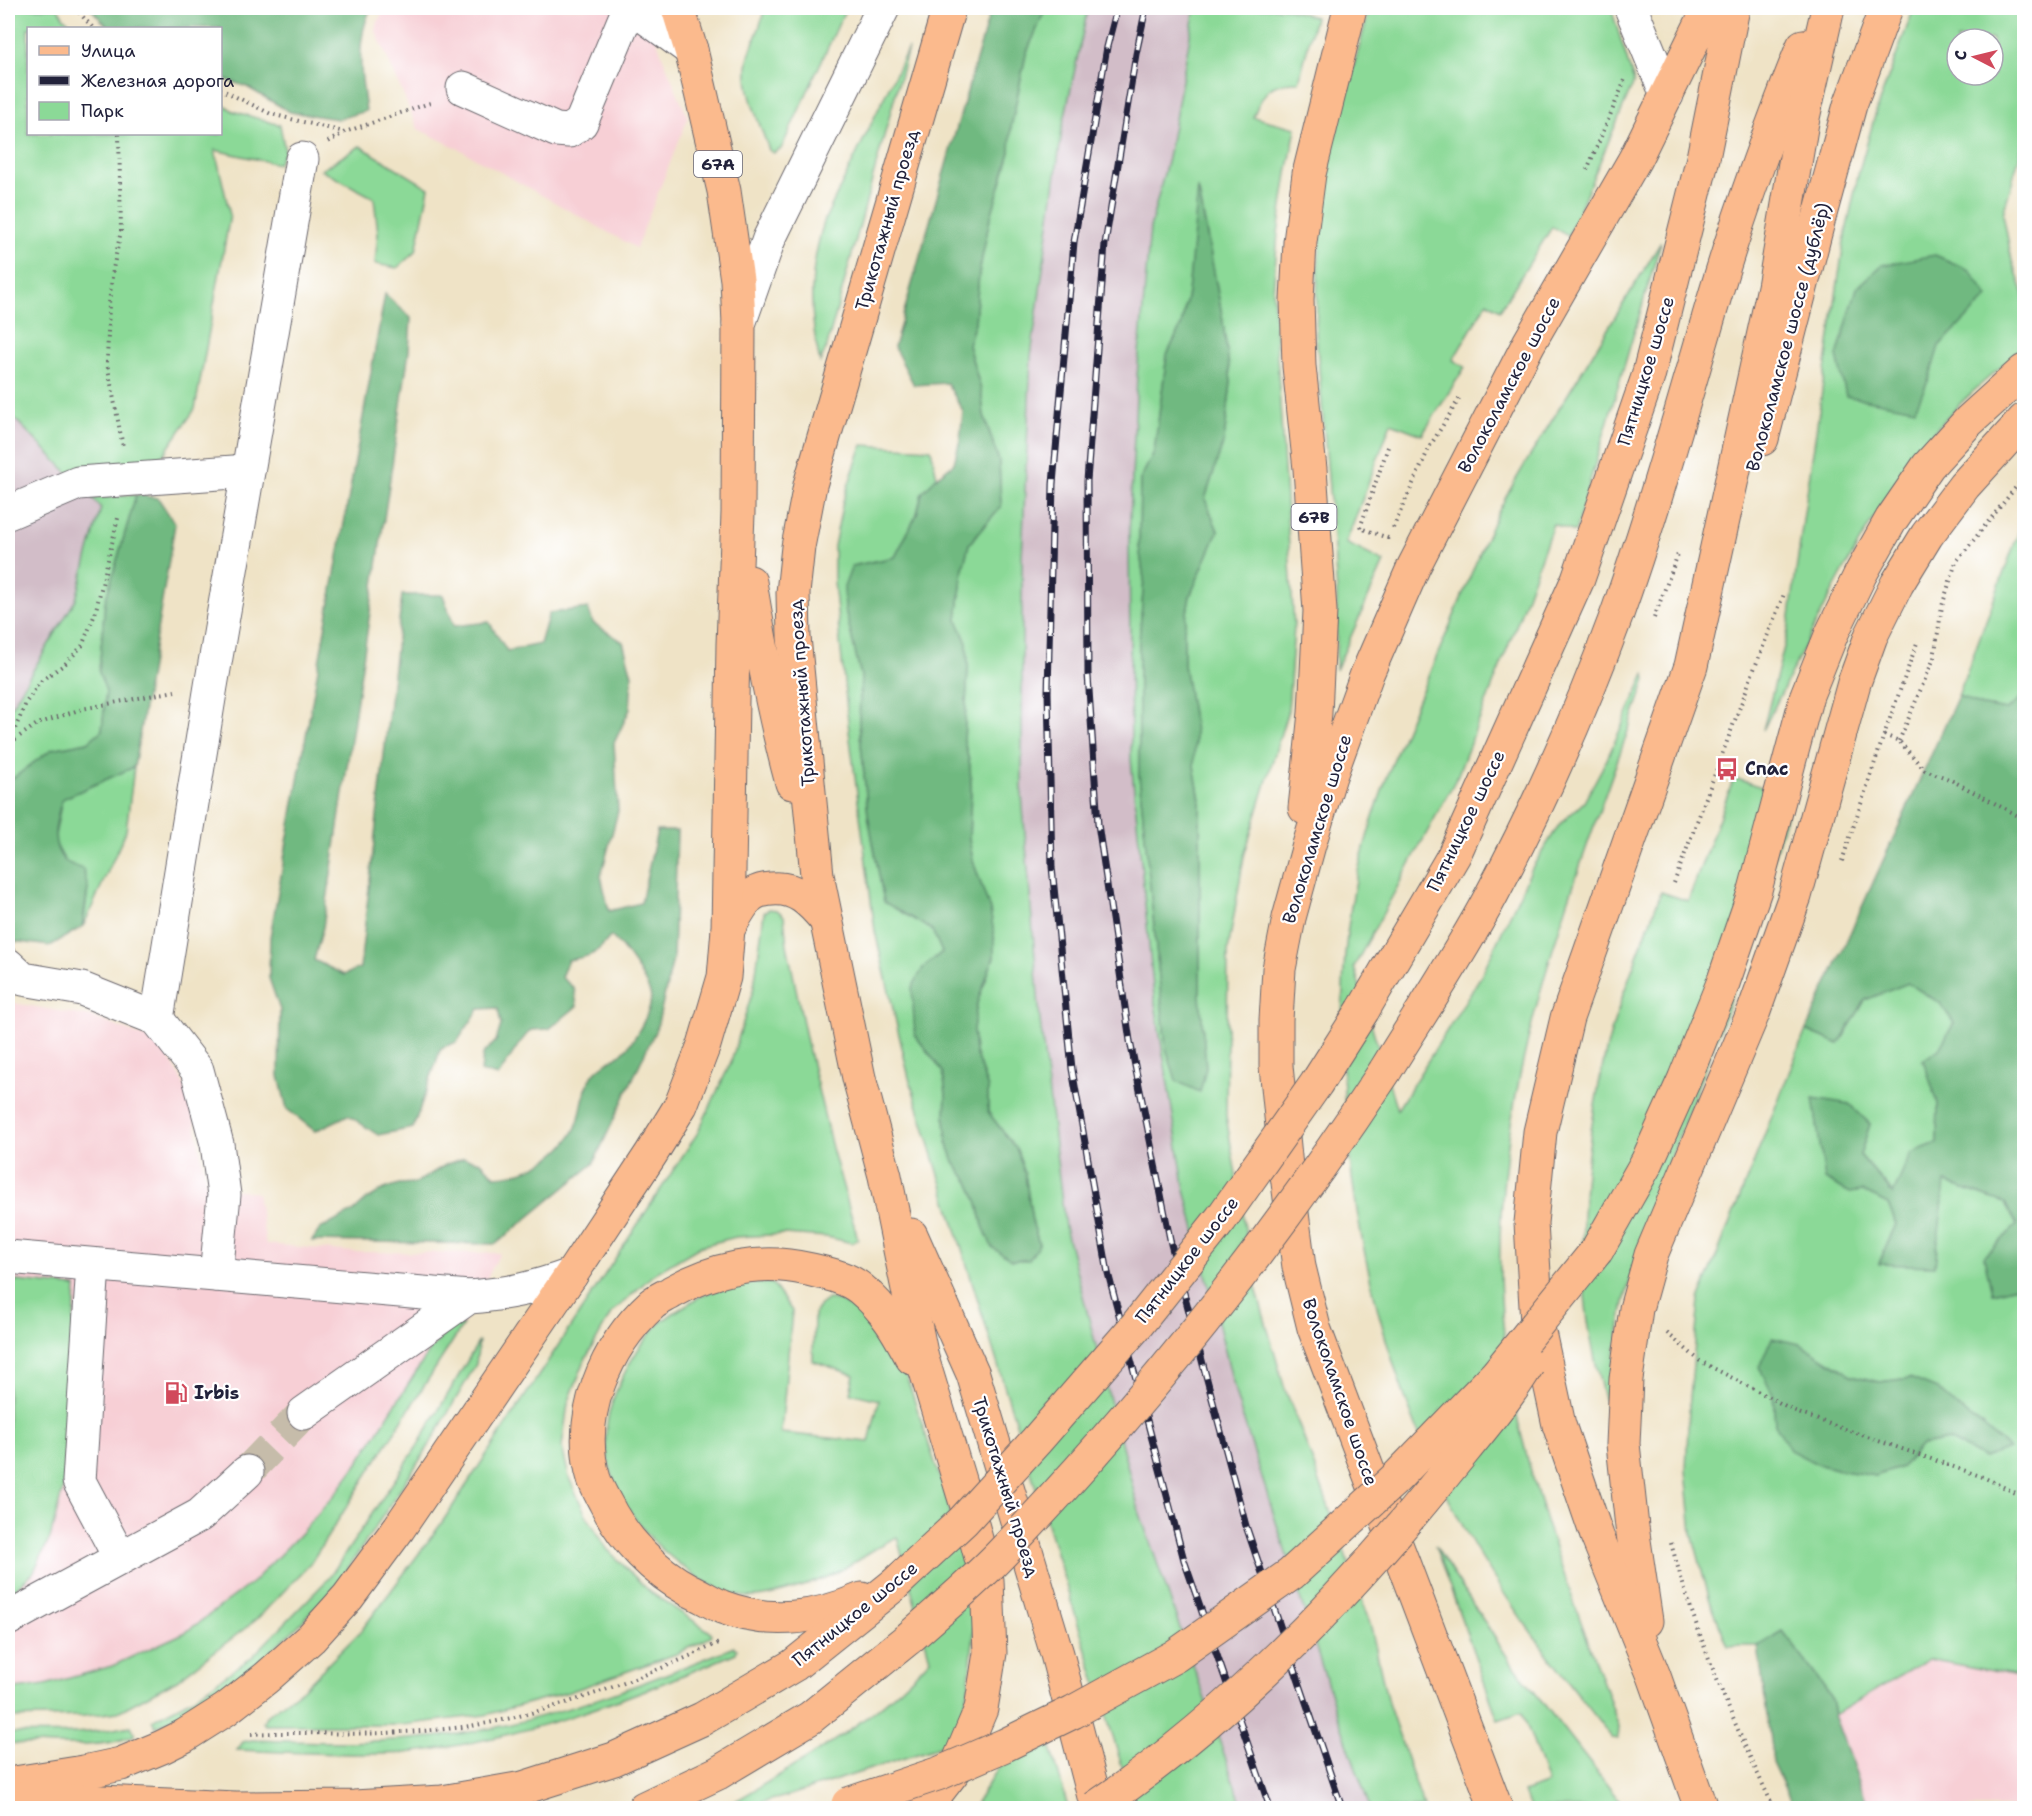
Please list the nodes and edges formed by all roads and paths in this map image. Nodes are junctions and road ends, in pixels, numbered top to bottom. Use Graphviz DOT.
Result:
graph roads {
  1 [pos="75,8"];
  2 [pos="631,8"];
  3 [pos="678,8"];
  4 [pos="883,8"];
  5 [pos="949,8"];
  6 [pos="1350,8"];
  7 [pos="1708,8"];
  8 [pos="1733,8"];
  9 [pos="1818,8"];
  10 [pos="1828,8"];
  11 [pos="1886,8"];
  12 [pos="1635,18"];
  13 [pos="92,27"];
  14 [pos="691,50"];
  15 [pos="463,88"];
  16 [pos="222,90"];
  17 [pos="1666,95"];
  18 [pos="345,132"];
  19 [pos="302,159"];
  20 [pos="1584,177"];
  21 [pos="739,324"];
  22 [pos="2025,371"];
  23 [pos="2025,420"];
  24 [pos="1388,447"];
  25 [pos="248,471"];
  26 [pos="2025,477"];
  27 [pos="8,513"];
  28 [pos="738,513"];
  29 [pos="1388,538"];
  30 [pos="1678,554"];
  31 [pos="1784,594"];
  32 [pos="1654,619"];
  33 [pos="1917,643"];
  34 [pos="1691,666"];
  35 [pos="211,686"];
  36 [pos="1884,735"];
  37 [pos="1899,741"];
  38 [pos="8,746"];
  39 [pos="2025,819"];
  40 [pos="1840,869"];
  41 [pos="817,875"];
  42 [pos="1674,883"];
  43 [pos="1289,918"];
  44 [pos="826,920"];
  45 [pos="728,929"];
  46 [pos="8,965"];
  47 [pos="156,1019"];
  48 [pos="885,1176"];
  49 [pos="1597,1250"];
  50 [pos="8,1257"];
  51 [pos="93,1265"];
  52 [pos="216,1275"];
  53 [pos="571,1275"];
  54 [pos="469,1297"];
  55 [pos="1664,1331"];
  56 [pos="304,1413"];
  57 [pos="940,1422"];
  58 [pos="247,1472"];
  59 [pos="2025,1497"];
  60 [pos="1669,1536"];
  61 [pos="120,1558"];
  62 [pos="894,1585"];
  63 [pos="8,1619"];
  64 [pos="726,1640"];
  65 [pos="1654,1676"];
  66 [pos="247,1734"];
  67 [pos="8,1784"];
  68 [pos="1696,1794"];
  69 [pos="8,1798"];
  70 [pos="840,1806"];
  71 [pos="644,1809"];
  72 [pos="926,1809"];
  73 [pos="1096,1809"];
  74 [pos="1496,1809"];
  75 [pos="1709,1809"];
  76 [pos="1774,1809"];
  1 -- 13 [label="path"];
  2 -- 14 [label="lane"];
  2 -- 15 [label="lane"];
  3 -- 14 [label="main road, 67A"];
  4 -- 21 [label="lane"];
  5 -- 41 [label="main road, Трикотажный проезд"];
  6 -- 43 [label="main road, 67B"];
  7 -- 17 [label="main road, Волоколамское шоссе"];
  8 -- 62 [label="main road, Пятницкое шоссе, bridge"];
  9 -- 71 [label="main road, bridge"];
  10 -- 34 [label="main road"];
  11 -- 34 [label="main road, Волоколамское шоссе (дублёр)"];
  12 -- 17 [label="lane"];
  12 -- 20 [label="path"];
  14 -- 21 [label="main road, 67A"];
  15 -- 18 [label="path"];
  16 -- 18 [label="path"];
  17 -- 43 [label="main road, Волоколамское шоссе"];
  18 -- 19 [label="path"];
  19 -- 25 [label="lane"];
  21 -- 28 [label="main road, 67A"];
  22 -- 49 [label="main road"];
  23 -- 65 [label="main road"];
  24 -- 29 [label="path"];
  25 -- 27 [label="lane"];
  25 -- 35 [label="lane"];
  26 -- 37 [label="path"];
  28 -- 41 [label="main road"];
  28 -- 45 [label="main road"];
  30 -- 32 [label="path"];
  31 -- 42 [label="path"];
  33 -- 36 [label="path"];
  34 -- 65 [label="main road"];
  35 -- 38 [label="path"];
  35 -- 47 [label="lane"];
  36 -- 37 [label="path"];
  36 -- 40 [label="path"];
  37 -- 39 [label="path"];
  41 -- 44 [label="main road, Трикотажный проезд"];
  43 -- 74 [label="main road, Волоколамское шоссе"];
  44 -- 45 [label="main road"];
  44 -- 48 [label="main road, Трикотажный проезд"];
  45 -- 53 [label="main road"];
  46 -- 47 [label="lane"];
  47 -- 52 [label="lane"];
  48 -- 57 [label="main road, Трикотажный проезд"];
  48 -- 73 [label="main road, Трикотажный проезд"];
  49 -- 70 [label="main road, bridge"];
  49 -- 73 [label="main road, bridge"];
  50 -- 51 [label="lane"];
  51 -- 52 [label="lane"];
  51 -- 61 [label="lane"];
  52 -- 54 [label="lane"];
  53 -- 54 [label="lane"];
  53 -- 67 [label="main road"];
  54 -- 56 [label="lane"];
  55 -- 59 [label="path"];
  57 -- 62 [label="main road"];
  57 -- 72 [label="main road, Трикотажный проезд"];
  58 -- 61 [label="lane"];
  60 -- 76 [label="path"];
  61 -- 63 [label="lane"];
  62 -- 69 [label="main road, Пятницкое шоссе"];
  64 -- 66 [label="path"];
  65 -- 68 [label="main road"];
  68 -- 75 [label="lane"];
}
